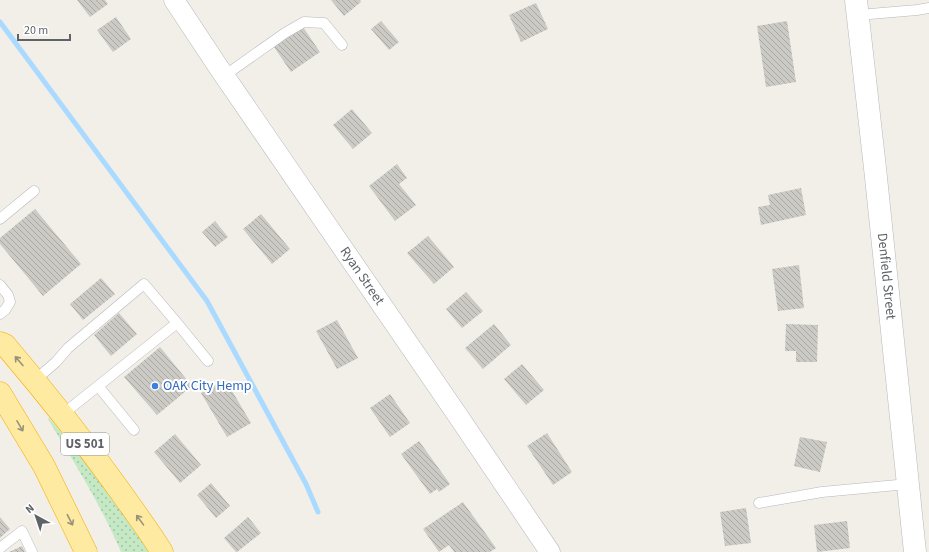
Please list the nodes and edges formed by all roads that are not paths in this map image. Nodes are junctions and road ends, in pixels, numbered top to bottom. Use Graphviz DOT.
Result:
graph roads {
  1 [pos="174,0"];
  2 [pos="857,8"];
  3 [pos="929,8"];
  4 [pos="342,45"];
  5 [pos="224,76"];
  6 [pos="34,191"];
  7 [pos="0,219"];
  8 [pos="0,286"];
  9 [pos="0,314"];
  10 [pos="177,323"];
  11 [pos="0,343"];
  12 [pos="208,360"];
  13 [pos="35,380"];
  14 [pos="98,386"];
  15 [pos="0,393"];
  16 [pos="62,414"];
  17 [pos="134,430"];
  18 [pos="908,484"];
  19 [pos="759,503"];
  20 [pos="0,548"];
  21 [pos="32,552"];
  22 [pos="86,552"];
  23 [pos="162,552"];
  24 [pos="550,552"];
  25 [pos="915,552"];
  1 -- 5 [label="street, Ryan Street"];
  2 -- 3 [label="lane"];
  2 -- 18 [label="street, Denfield Street"];
  4 -- 5 [label="lane"];
  5 -- 24 [label="street, Ryan Street"];
  6 -- 7 [label="lane"];
  8 -- 9 [label="lane"];
  10 -- 12 [label="lane"];
  10 -- 13 [label="lane"];
  10 -- 14 [label="lane"];
  13 -- 11 [label="highway, US 501, one-way"];
  13 -- 16 [label="highway, US 501"];
  14 -- 16 [label="lane"];
  14 -- 17 [label="lane"];
  15 -- 22 [label="highway, US 501, one-way"];
  23 -- 16 [label="highway, US 501, one-way"];
  18 -- 19 [label="lane"];
  18 -- 25 [label="street, Denfield Street"];
  20 -- 21 [label="lane"];
}
